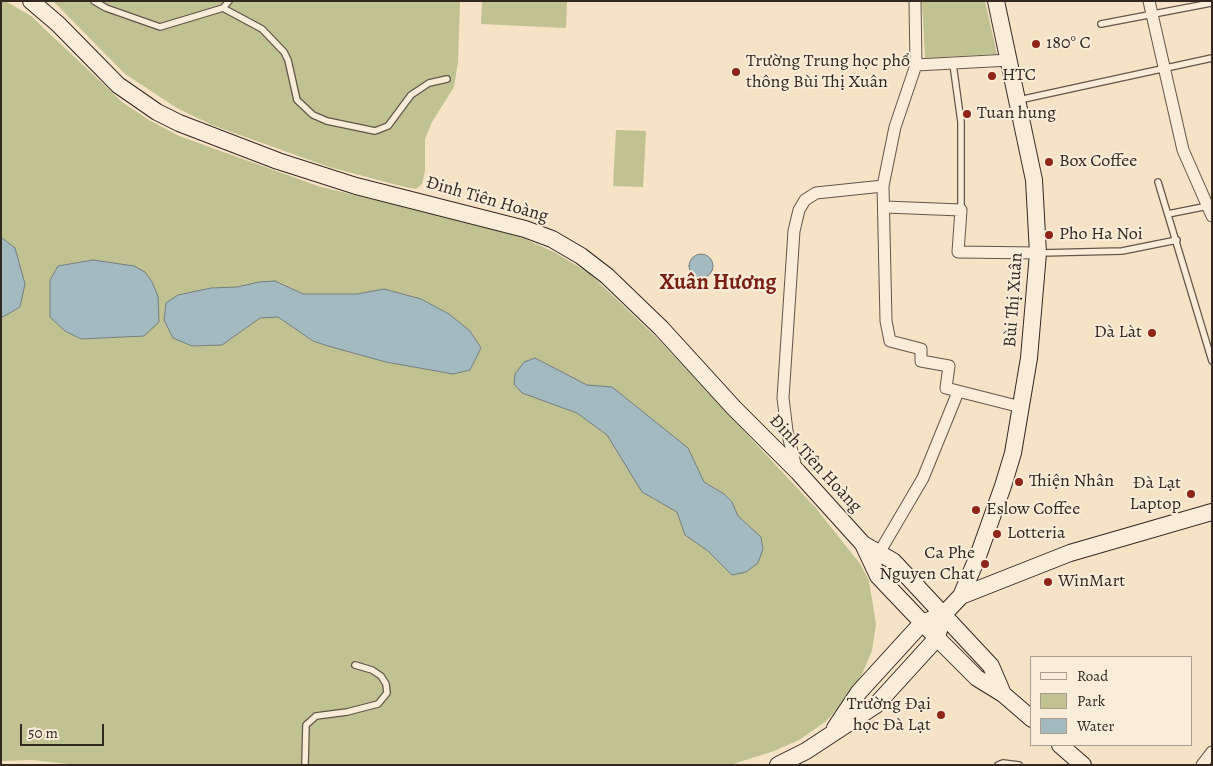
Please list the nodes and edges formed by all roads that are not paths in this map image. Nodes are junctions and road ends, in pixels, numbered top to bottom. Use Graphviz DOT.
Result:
graph roads {
  1 [pos="31,1"];
  2 [pos="94,1"];
  3 [pos="229,1"];
  4 [pos="915,1"];
  5 [pos="996,1"];
  6 [pos="1149,1"];
  7 [pos="1211,4"];
  8 [pos="223,8"];
  9 [pos="1152,15"];
  10 [pos="1101,24"];
  11 [pos="1212,58"];
  12 [pos="1010,60"];
  13 [pos="953,64"];
  14 [pos="916,65"];
  15 [pos="1164,67"];
  16 [pos="447,79"];
  17 [pos="1019,100"];
  18 [pos="1158,182"];
  19 [pos="883,186"];
  20 [pos="885,207"];
  21 [pos="961,210"];
  22 [pos="1210,211"];
  23 [pos="1168,214"];
  24 [pos="1177,240"];
  25 [pos="1038,253"];
  26 [pos="1212,360"];
  27 [pos="958,392"];
  28 [pos="1021,407"];
  29 [pos="798,472"];
  30 [pos="1212,512"];
  31 [pos="863,544"];
  32 [pos="879,553"];
  33 [pos="961,596"];
  34 [pos="944,615"];
  35 [pos="922,622"];
  36 [pos="937,638"];
  37 [pos="355,665"];
  38 [pos="1003,694"];
  39 [pos="1030,718"];
  40 [pos="829,736"];
  41 [pos="1061,746"];
  42 [pos="1212,752"];
  43 [pos="305,765"];
  44 [pos="778,765"];
  45 [pos="998,765"];
  46 [pos="1019,765"];
  47 [pos="1083,765"];
  48 [pos="1202,765"];
  1 -- 29 [label="main road, Đinh Tiên Hoàng"];
  2 -- 8 [label="lane"];
  3 -- 8 [label="lane"];
  4 -- 14 [label="street"];
  5 -- 12 [label="main road, Bùi Thị Xuân"];
  6 -- 9 [label="street"];
  7 -- 9 [label="lane"];
  8 -- 16 [label="lane"];
  9 -- 10 [label="lane"];
  9 -- 15 [label="street"];
  11 -- 15 [label="lane"];
  12 -- 13 [label="street"];
  12 -- 17 [label="main road, Bùi Thị Xuân"];
  13 -- 14 [label="street"];
  13 -- 21 [label="lane"];
  14 -- 19 [label="street"];
  15 -- 17 [label="lane"];
  15 -- 22 [label="street"];
  17 -- 25 [label="main road, Bùi Thị Xuân"];
  18 -- 23 [label="lane"];
  19 -- 20 [label="street"];
  19 -- 29 [label="street"];
  20 -- 21 [label="street"];
  20 -- 27 [label="street"];
  21 -- 25 [label="street"];
  22 -- 23 [label="lane"];
  23 -- 24 [label="lane"];
  24 -- 25 [label="lane"];
  24 -- 26 [label="lane"];
  25 -- 28 [label="main road, Bùi Thị Xuân"];
  27 -- 28 [label="street"];
  27 -- 32 [label="street"];
  28 -- 33 [label="main road, Bùi Thị Xuân"];
  29 -- 31 [label="main road, Đinh Tiên Hoàng"];
  30 -- 33 [label="main road"];
  31 -- 32 [label="main road, Đinh Tiên Hoàng"];
  31 -- 35 [label="main road, Đinh Tiên Hoàng"];
  32 -- 34 [label="main road, Đinh Tiên Hoàng"];
  33 -- 34 [label="main road"];
  34 -- 35 [label="main road"];
  34 -- 36 [label="main road"];
  34 -- 38 [label="main road, Đinh Tiên Hoàng"];
  35 -- 36 [label="main road, Đinh Tiên Hoàng"];
  35 -- 40 [label="main road"];
  36 -- 38 [label="main road, Đinh Tiên Hoàng"];
  36 -- 40 [label="main road"];
  37 -- 43 [label="lane"];
  38 -- 39 [label="main road"];
  40 -- 44 [label="main road"];
  41 -- 47 [label="main road"];
  42 -- 48 [label="street"];
  45 -- 46 [label="lane"];
}
